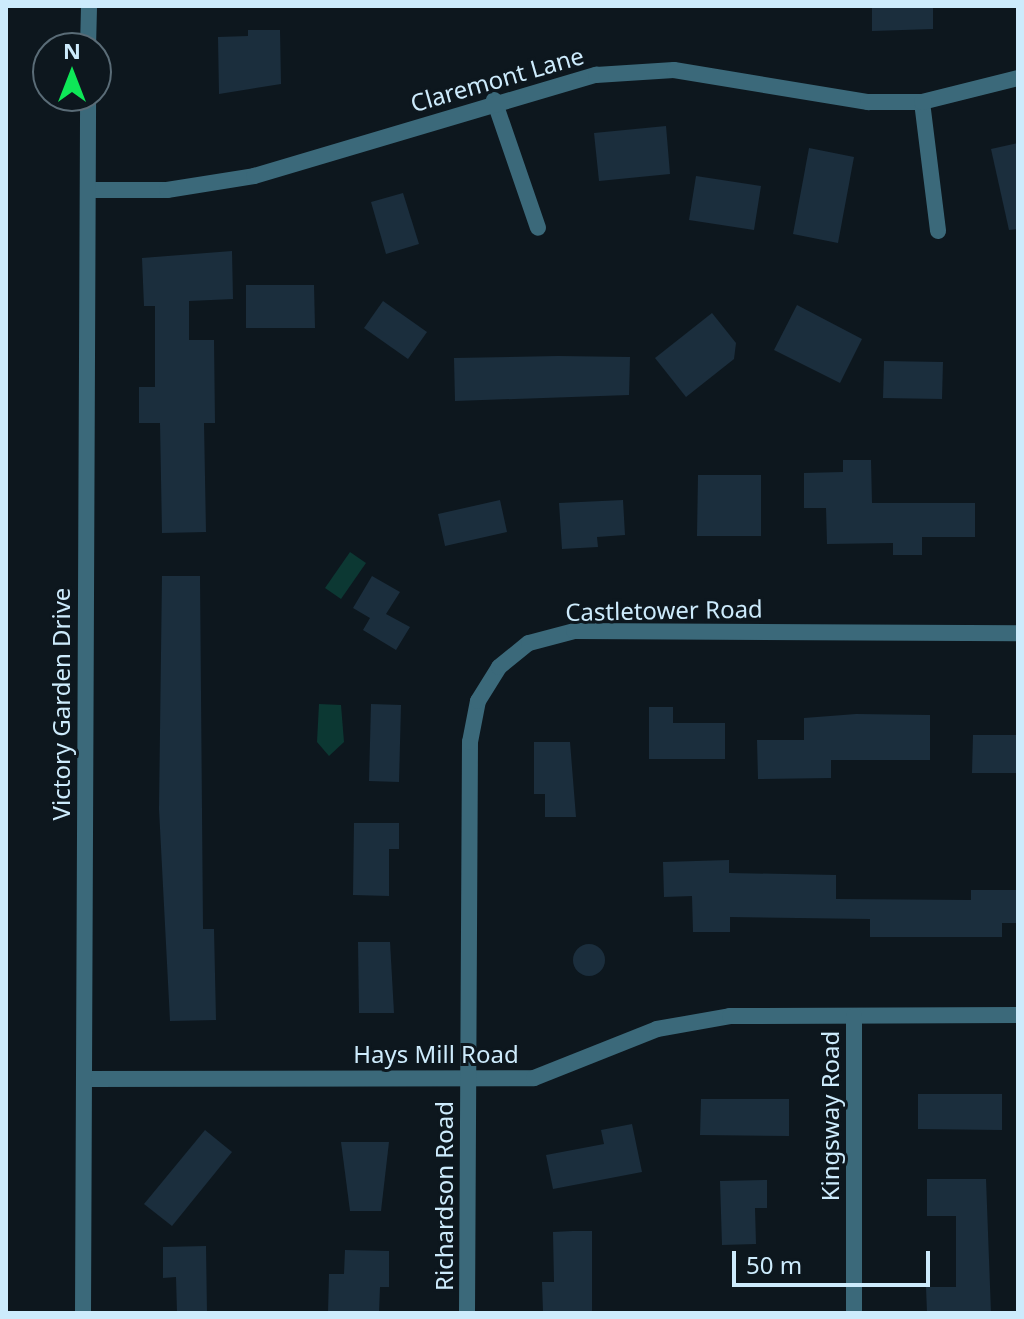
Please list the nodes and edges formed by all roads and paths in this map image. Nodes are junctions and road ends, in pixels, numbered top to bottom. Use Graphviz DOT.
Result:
graph roads {
  1 [pos="89,6"];
  2 [pos="88,32"];
  3 [pos="1018,78"];
  4 [pos="494,100"];
  5 [pos="922,102"];
  6 [pos="88,112"];
  7 [pos="88,190"];
  8 [pos="538,228"];
  9 [pos="938,231"];
  10 [pos="1018,633"];
  11 [pos="1018,1015"];
  12 [pos="854,1016"];
  13 [pos="84,1079"];
  14 [pos="468,1079"];
  15 [pos="83,1313"];
  16 [pos="467,1313"];
  17 [pos="854,1313"];
  1 -- 2 [label="street"];
  3 -- 5 [label="street, Claremont Lane"];
  4 -- 5 [label="street, Claremont Lane"];
  4 -- 7 [label="street, Claremont Lane"];
  4 -- 8 [label="street"];
  5 -- 9 [label="street"];
  6 -- 7 [label="street, Victory Garden Drive"];
  7 -- 13 [label="street, Victory Garden Drive"];
  10 -- 14 [label="street, Castletower Road"];
  11 -- 12 [label="street, Hays Mill Road"];
  12 -- 14 [label="street, Hays Mill Road"];
  12 -- 17 [label="street, Kingsway Road"];
  13 -- 14 [label="street, Hays Mill Road"];
  13 -- 15 [label="street, Victory Garden Drive"];
  14 -- 16 [label="street, Richardson Road"];
}
